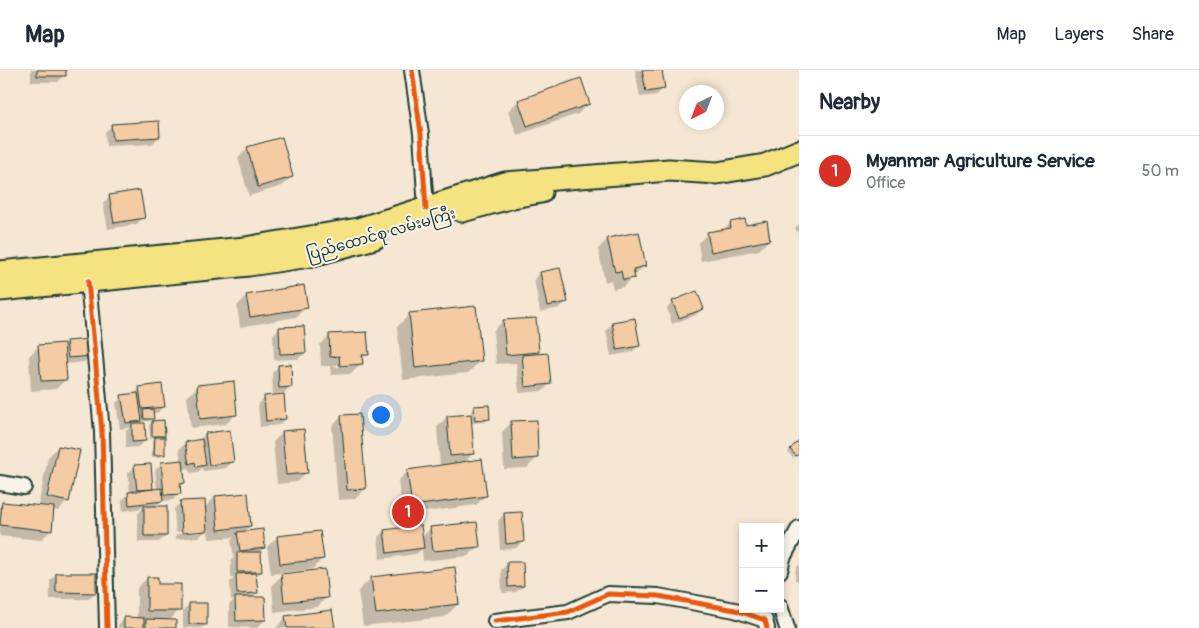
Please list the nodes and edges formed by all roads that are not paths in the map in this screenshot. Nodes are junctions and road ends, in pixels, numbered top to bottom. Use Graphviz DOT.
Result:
graph roads {
  1 [pos="412,70"];
  2 [pos="799,152"];
  3 [pos="669,170"];
  4 [pos="426,209"];
  5 [pos="0,272"];
  6 [pos="88,281"];
  7 [pos="0,290"];
  8 [pos="0,483"];
  9 [pos="24,487"];
  10 [pos="799,528"];
  11 [pos="781,568"];
  12 [pos="782,613"];
  13 [pos="495,621"];
  14 [pos="107,628"];
  15 [pos="767,628"];
  16 [pos="786,628"];
  1 -- 4 [label="street"];
  2 -- 3 [label="main road"];
  3 -- 4 [label="main road"];
  3 -- 6 [label="main road, ပြည်ထောင်စု လမ်းမကြီး"];
  4 -- 5 [label="main road"];
  6 -- 7 [label="main road, ပြည်ထောင်စု လမ်းမကြီး"];
  6 -- 14 [label="street"];
  8 -- 9 [label="street"];
  10 -- 11 [label="street"];
  12 -- 16 [label="street"];
  13 -- 15 [label="street"];
}
